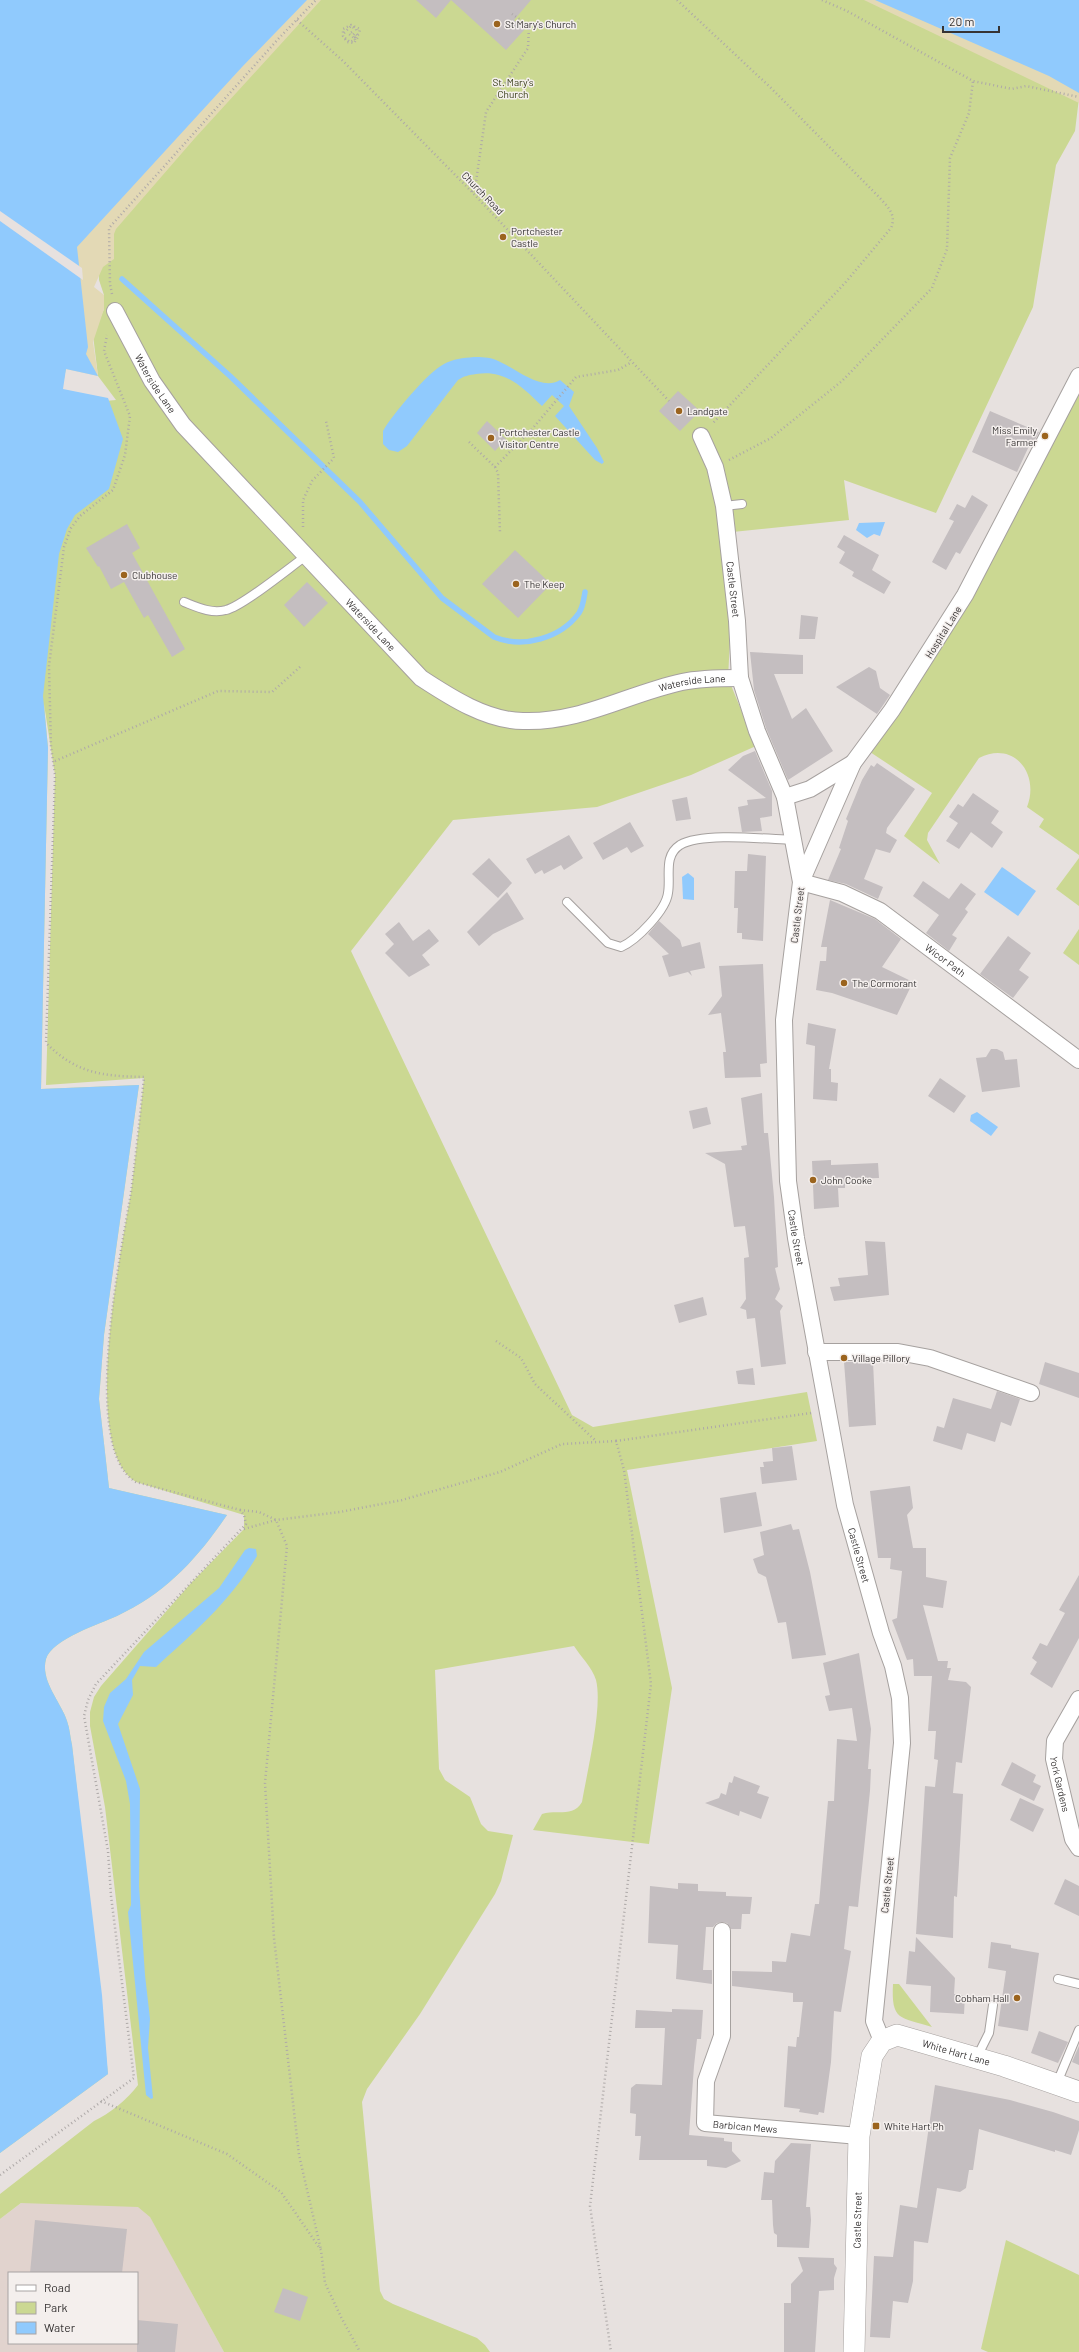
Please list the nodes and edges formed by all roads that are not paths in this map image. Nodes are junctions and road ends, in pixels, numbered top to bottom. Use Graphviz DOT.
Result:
graph roads {
  1 [pos="115,311"];
  2 [pos="1079,376"];
  3 [pos="701,436"];
  4 [pos="742,504"];
  5 [pos="724,506"];
  6 [pos="306,556"];
  7 [pos="184,602"];
  8 [pos="740,678"];
  9 [pos="853,762"];
  10 [pos="785,797"];
  11 [pos="792,840"];
  12 [pos="801,882"];
  13 [pos="567,902"];
  14 [pos="1079,1060"];
  15 [pos="816,1352"];
  16 [pos="1031,1393"];
  17 [pos="1079,1699"];
  18 [pos="1079,1848"];
  19 [pos="722,1931"];
  20 [pos="1058,1978"];
  21 [pos="1079,1984"];
  22 [pos="993,2004"];
  23 [pos="1079,2030"];
  24 [pos="882,2041"];
  25 [pos="976,2058"];
  26 [pos="1056,2083"];
  27 [pos="1079,2092"];
  28 [pos="859,2136"];
  29 [pos="854,2352"];
  1 -- 6 [label="street, Waterside Lane"];
  2 -- 9 [label="street, Hospital Lane"];
  3 -- 5 [label="street, Castle Street"];
  4 -- 5 [label="lane"];
  5 -- 8 [label="street, Castle Street"];
  6 -- 7 [label="lane"];
  6 -- 8 [label="street, Waterside Lane"];
  8 -- 10 [label="street, Castle Street"];
  9 -- 10 [label="street"];
  9 -- 12 [label="street, Hospital Lane"];
  10 -- 11 [label="street, Castle Street"];
  11 -- 12 [label="street, Castle Street"];
  11 -- 13 [label="lane"];
  12 -- 14 [label="street, Wicor Path"];
  12 -- 15 [label="street, Castle Street"];
  15 -- 16 [label="street"];
  15 -- 24 [label="street, Castle Street"];
  17 -- 18 [label="street, York Gardens"];
  19 -- 28 [label="street, Barbican Mews"];
  20 -- 21 [label="lane"];
  22 -- 25 [label="lane"];
  23 -- 26 [label="lane"];
  24 -- 25 [label="street, White Hart Lane"];
  24 -- 28 [label="street, Castle Street"];
  25 -- 26 [label="street, White Hart Lane"];
  26 -- 27 [label="street, White Hart Lane"];
  28 -- 29 [label="street, Castle Street"];
}
